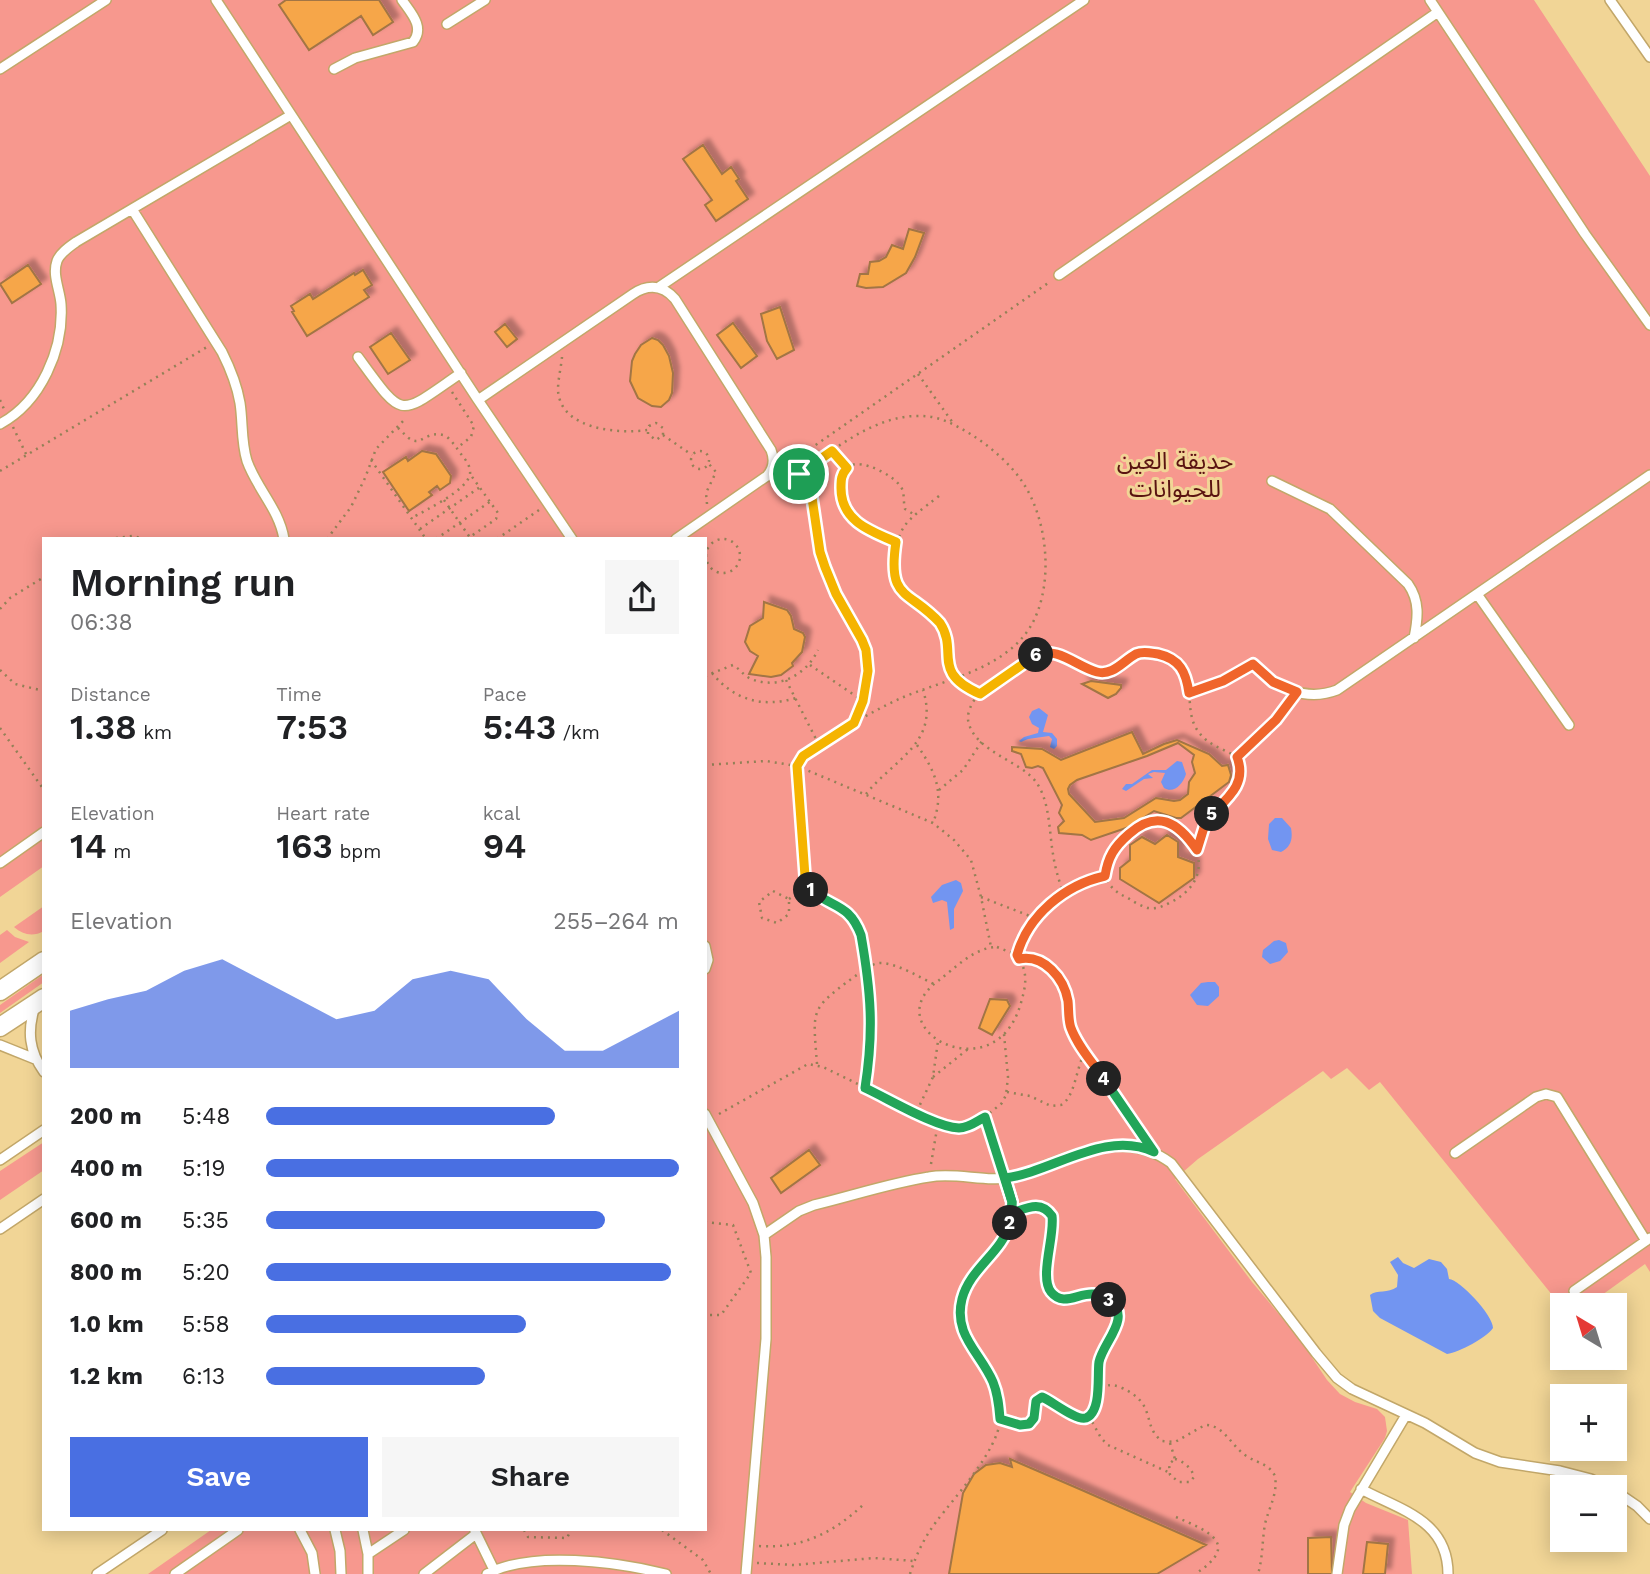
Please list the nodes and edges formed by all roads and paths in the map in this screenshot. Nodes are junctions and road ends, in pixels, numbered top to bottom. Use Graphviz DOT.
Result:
graph roads {
  1 [pos="106,0"];
  2 [pos="216,0"];
  3 [pos="402,0"];
  4 [pos="485,0"];
  5 [pos="1084,0"];
  6 [pos="1430,0"];
  7 [pos="1610,0"];
  8 [pos="1438,12"];
  9 [pos="447,24"];
  10 [pos="1650,57"];
  11 [pos="0,69"];
  12 [pos="334,69"];
  13 [pos="291,114"];
  14 [pos="132,209"];
  15 [pos="1059,275"];
  16 [pos="659,287"];
  17 [pos="1650,325"];
  18 [pos="216,342"];
  19 [pos="562,342"];
  20 [pos="358,357"];
  21 [pos="461,373"];
  22 [pos="918,374"];
  23 [pos="446,383"];
  24 [pos="478,400"];
  25 [pos="409,407"];
  26 [pos="0,424"];
  27 [pos="954,424"];
  28 [pos="398,428"];
  29 [pos="648,430"];
  30 [pos="663,435"];
  31 [pos="457,448"];
  32 [pos="832,451"];
  33 [pos="692,455"];
  34 [pos="370,460"];
  35 [pos="774,460"];
  36 [pos="709,464"];
  37 [pos="787,465"];
  38 [pos="847,468"];
  39 [pos="0,471"];
  40 [pos="470,474"];
  41 [pos="799,474"];
  42 [pos="1650,475"];
  43 [pos="1272,481"];
  44 [pos="480,487"];
  45 [pos="939,496"];
  46 [pos="444,500"];
  47 [pos="491,501"];
  48 [pos="547,504"];
  49 [pos="450,508"];
  50 [pos="915,515"];
  51 [pos="709,516"];
  52 [pos="411,518"];
  53 [pos="460,523"];
  54 [pos="420,529"];
  55 [pos="283,537"];
  56 [pos="328,537"];
  57 [pos="425,537"];
  58 [pos="439,537"];
  59 [pos="468,537"];
  60 [pos="470,537"];
  61 [pos="500,537"];
  62 [pos="571,537"];
  63 [pos="679,537"];
  64 [pos="896,542"];
  65 [pos="707,549"];
  66 [pos="707,561"];
  67 [pos="42,578"];
  68 [pos="1477,594"];
  69 [pos="0,609"];
  70 [pos="1414,638"];
  71 [pos="817,650"];
  72 [pos="1253,664"];
  73 [pos="810,665"];
  74 [pos="0,670"];
  75 [pos="712,673"];
  76 [pos="707,675"];
  77 [pos="956,678"];
  78 [pos="786,680"];
  79 [pos="923,690"];
  80 [pos="42,691"];
  81 [pos="1297,692"];
  82 [pos="1189,693"];
  83 [pos="980,694"];
  84 [pos="796,698"];
  85 [pos="863,701"];
  86 [pos="854,723"];
  87 [pos="1569,725"];
  88 [pos="0,728"];
  89 [pos="982,741"];
  90 [pos="917,744"];
  91 [pos="819,745"];
  92 [pos="1237,757"];
  93 [pos="707,765"];
  94 [pos="797,766"];
  95 [pos="42,787"];
  96 [pos="939,790"];
  97 [pos="866,794"];
  98 [pos="933,823"];
  99 [pos="42,833"];
  100 [pos="1197,850"];
  101 [pos="0,863"];
  102 [pos="1105,876"];
  103 [pos="808,886"];
  104 [pos="1064,895"];
  105 [pos="981,897"];
  106 [pos="789,899"];
  107 [pos="1035,918"];
  108 [pos="991,947"];
  109 [pos="1018,957"];
  110 [pos="42,962"];
  111 [pos="867,968"];
  112 [pos="934,984"];
  113 [pos="0,992"];
  114 [pos="40,1001"];
  115 [pos="0,1027"];
  116 [pos="1004,1034"];
  117 [pos="938,1041"];
  118 [pos="0,1045"];
  119 [pos="968,1049"];
  120 [pos="1085,1052"];
  121 [pos="35,1059"];
  122 [pos="817,1065"];
  123 [pos="42,1069"];
  124 [pos="933,1077"];
  125 [pos="865,1088"];
  126 [pos="1007,1092"];
  127 [pos="917,1112"];
  128 [pos="707,1117"];
  129 [pos="985,1117"];
  130 [pos="938,1123"];
  131 [pos="42,1131"];
  132 [pos="1154,1152"];
  133 [pos="1455,1153"];
  134 [pos="0,1160"];
  135 [pos="929,1177"];
  136 [pos="1005,1178"];
  137 [pos="42,1200"];
  138 [pos="1012,1213"];
  139 [pos="707,1222"];
  140 [pos="0,1229"];
  141 [pos="764,1236"];
  142 [pos="1648,1239"];
  143 [pos="1574,1291"];
  144 [pos="707,1315"];
  145 [pos="1099,1389"];
  146 [pos="1406,1415"];
  147 [pos="1089,1416"];
  148 [pos="1000,1419"];
  149 [pos="1170,1443"];
  150 [pos="1175,1459"];
  151 [pos="1168,1472"];
  152 [pos="1576,1475"];
  153 [pos="1361,1489"];
  154 [pos="1627,1499"];
  155 [pos="863,1505"];
  156 [pos="1176,1517"];
  157 [pos="1650,1519"];
  158 [pos="161,1531"];
  159 [pos="237,1531"];
  160 [pos="301,1531"];
  161 [pos="335,1531"];
  162 [pos="363,1531"];
  163 [pos="402,1531"];
  164 [pos="525,1531"];
  165 [pos="570,1531"];
  166 [pos="663,1531"];
  167 [pos="475,1532"];
  168 [pos="748,1545"];
  169 [pos="368,1554"];
  170 [pos="747,1560"];
  171 [pos="915,1561"];
  172 [pos="490,1572"];
  173 [pos="97,1574"];
  174 [pos="176,1574"];
  175 [pos="315,1574"];
  176 [pos="341,1574"];
  177 [pos="368,1574"];
  178 [pos="424,1574"];
  179 [pos="666,1574"];
  180 [pos="711,1574"];
  181 [pos="746,1574"];
  182 [pos="910,1574"];
  183 [pos="1195,1574"];
  184 [pos="1258,1574"];
  185 [pos="1337,1574"];
  186 [pos="1448,1574"];
  1 -- 11 [label="lane"];
  2 -- 13 [label="lane"];
  3 -- 12 [label="lane"];
  4 -- 9 [label="lane"];
  5 -- 16 [label="lane"];
  6 -- 8 [label="lane"];
  7 -- 10 [label="lane"];
  8 -- 15 [label="lane"];
  8 -- 17 [label="lane"];
  13 -- 14 [label="lane"];
  13 -- 21 [label="lane"];
  14 -- 18 [label="lane"];
  14 -- 26 [label="lane"];
  15 -- 22 [label="path"];
  16 -- 19 [label="lane"];
  16 -- 35 [label="lane"];
  18 -- 39 [label="path"];
  18 -- 55 [label="lane"];
  19 -- 24 [label="lane"];
  19 -- 29 [label="path"];
  20 -- 25 [label="lane"];
  21 -- 23 [label="lane"];
  21 -- 24 [label="lane"];
  22 -- 27 [label="path"];
  22 -- 37 [label="path"];
  23 -- 25 [label="lane"];
  23 -- 31 [label="path"];
  24 -- 48 [label="lane"];
  25 -- 28 [label="path"];
  27 -- 32 [label="path"];
  27 -- 77 [label="path"];
  28 -- 31 [label="path"];
  28 -- 34 [label="path"];
  29 -- 30 [label="path"];
  29 -- 30 [label="path"];
  30 -- 33 [label="path"];
  31 -- 40 [label="path"];
  32 -- 38 [label="path"];
  32 -- 41 [label="path"];
  33 -- 36 [label="path"];
  33 -- 36 [label="path"];
  34 -- 52 [label="path"];
  34 -- 56 [label="path"];
  35 -- 37 [label="path"];
  35 -- 51 [label="lane"];
  36 -- 51 [label="path"];
  37 -- 41 [label="path"];
  38 -- 50 [label="path"];
  38 -- 64 [label="path"];
  40 -- 44 [label="path"];
  40 -- 46 [label="path"];
  41 -- 85 [label="path"];
  42 -- 68 [label="lane"];
  43 -- 70 [label="lane"];
  44 -- 47 [label="path"];
  44 -- 49 [label="path"];
  45 -- 50 [label="path"];
  46 -- 49 [label="path"];
  46 -- 52 [label="path"];
  47 -- 53 [label="path"];
  47 -- 60 [label="path"];
  48 -- 61 [label="path"];
  48 -- 62 [label="lane"];
  49 -- 53 [label="path"];
  49 -- 54 [label="path"];
  50 -- 64 [label="path"];
  51 -- 63 [label="lane"];
  52 -- 54 [label="path"];
  53 -- 58 [label="path"];
  53 -- 59 [label="path"];
  54 -- 57 [label="path"];
  64 -- 77 [label="path"];
  65 -- 66 [label="path"];
  67 -- 69 [label="path"];
  68 -- 70 [label="lane"];
  68 -- 87 [label="lane"];
  70 -- 81 [label="lane"];
  71 -- 73 [label="path"];
  72 -- 81 [label="lane"];
  72 -- 82 [label="path"];
  73 -- 78 [label="path"];
  73 -- 85 [label="path"];
  74 -- 80 [label="path"];
  75 -- 76 [label="path"];
  75 -- 78 [label="path"];
  75 -- 84 [label="path"];
  77 -- 79 [label="path"];
  77 -- 83 [label="path"];
  78 -- 84 [label="path"];
  79 -- 86 [label="path"];
  79 -- 90 [label="path"];
  81 -- 92 [label="path"];
  82 -- 83 [label="path"];
  82 -- 92 [label="path"];
  83 -- 89 [label="path"];
  84 -- 91 [label="path"];
  85 -- 86 [label="path"];
  86 -- 91 [label="path"];
  88 -- 95 [label="path"];
  89 -- 96 [label="path"];
  89 -- 104 [label="path"];
  90 -- 96 [label="path"];
  90 -- 97 [label="path"];
  91 -- 94 [label="path"];
  92 -- 100 [label="path"];
  93 -- 94 [label="path"];
  94 -- 97 [label="path"];
  94 -- 103 [label="path"];
  96 -- 98 [label="path"];
  97 -- 98 [label="path"];
  98 -- 105 [label="path"];
  99 -- 101 [label="lane"];
  100 -- 102 [label="path"];
  100 -- 102 [label="path"];
  102 -- 104 [label="path"];
  103 -- 106 [label="path"];
  103 -- 111 [label="path"];
  104 -- 107 [label="path"];
  105 -- 107 [label="path"];
  105 -- 108 [label="path"];
  106 -- 106 [label="path"];
  107 -- 109 [label="path"];
  108 -- 109 [label="path"];
  108 -- 112 [label="path"];
  109 -- 116 [label="path"];
  109 -- 120 [label="path"];
  110 -- 113 [label="street"];
  111 -- 112 [label="path"];
  111 -- 122 [label="path"];
  111 -- 125 [label="path"];
  112 -- 117 [label="path"];
  114 -- 115 [label="street"];
  114 -- 121 [label="lane"];
  116 -- 119 [label="path"];
  116 -- 126 [label="path"];
  117 -- 119 [label="path"];
  117 -- 124 [label="path"];
  118 -- 121 [label="lane"];
  119 -- 124 [label="path"];
  120 -- 126 [label="path"];
  120 -- 132 [label="path"];
  121 -- 123 [label="lane"];
  122 -- 125 [label="path"];
  122 -- 128 [label="path"];
  124 -- 127 [label="path"];
  125 -- 127 [label="path"];
  126 -- 129 [label="path"];
  127 -- 130 [label="path"];
  128 -- 141 [label="lane"];
  129 -- 130 [label="path"];
  129 -- 136 [label="path"];
  130 -- 135 [label="path"];
  131 -- 134 [label="lane"];
  132 -- 136 [label="lane"];
  132 -- 146 [label="lane"];
  133 -- 142 [label="lane"];
  135 -- 136 [label="lane"];
  135 -- 141 [label="lane"];
  136 -- 138 [label="path"];
  137 -- 140 [label="lane"];
  138 -- 145 [label="path"];
  138 -- 148 [label="path"];
  139 -- 144 [label="path"];
  141 -- 168 [label="lane"];
  142 -- 143 [label="lane"];
  145 -- 147 [label="path"];
  145 -- 149 [label="path"];
  146 -- 152 [label="lane"];
  146 -- 153 [label="lane"];
  147 -- 148 [label="path"];
  147 -- 151 [label="path"];
  148 -- 171 [label="path"];
  149 -- 150 [label="path"];
  149 -- 184 [label="path"];
  150 -- 151 [label="path"];
  150 -- 151 [label="path"];
  153 -- 185 [label="lane"];
  153 -- 186 [label="lane"];
  154 -- 157 [label="lane"];
  155 -- 168 [label="path"];
  156 -- 183 [label="path"];
  158 -- 173 [label="lane"];
  159 -- 174 [label="lane"];
  160 -- 175 [label="lane"];
  161 -- 176 [label="lane"];
  162 -- 169 [label="lane"];
  163 -- 169 [label="lane"];
  164 -- 165 [label="path"];
  166 -- 180 [label="path"];
  167 -- 172 [label="lane"];
  167 -- 178 [label="lane"];
  168 -- 170 [label="lane"];
  169 -- 177 [label="lane"];
  170 -- 171 [label="path"];
  170 -- 181 [label="lane"];
  171 -- 182 [label="path"];
  172 -- 179 [label="lane"];
}
